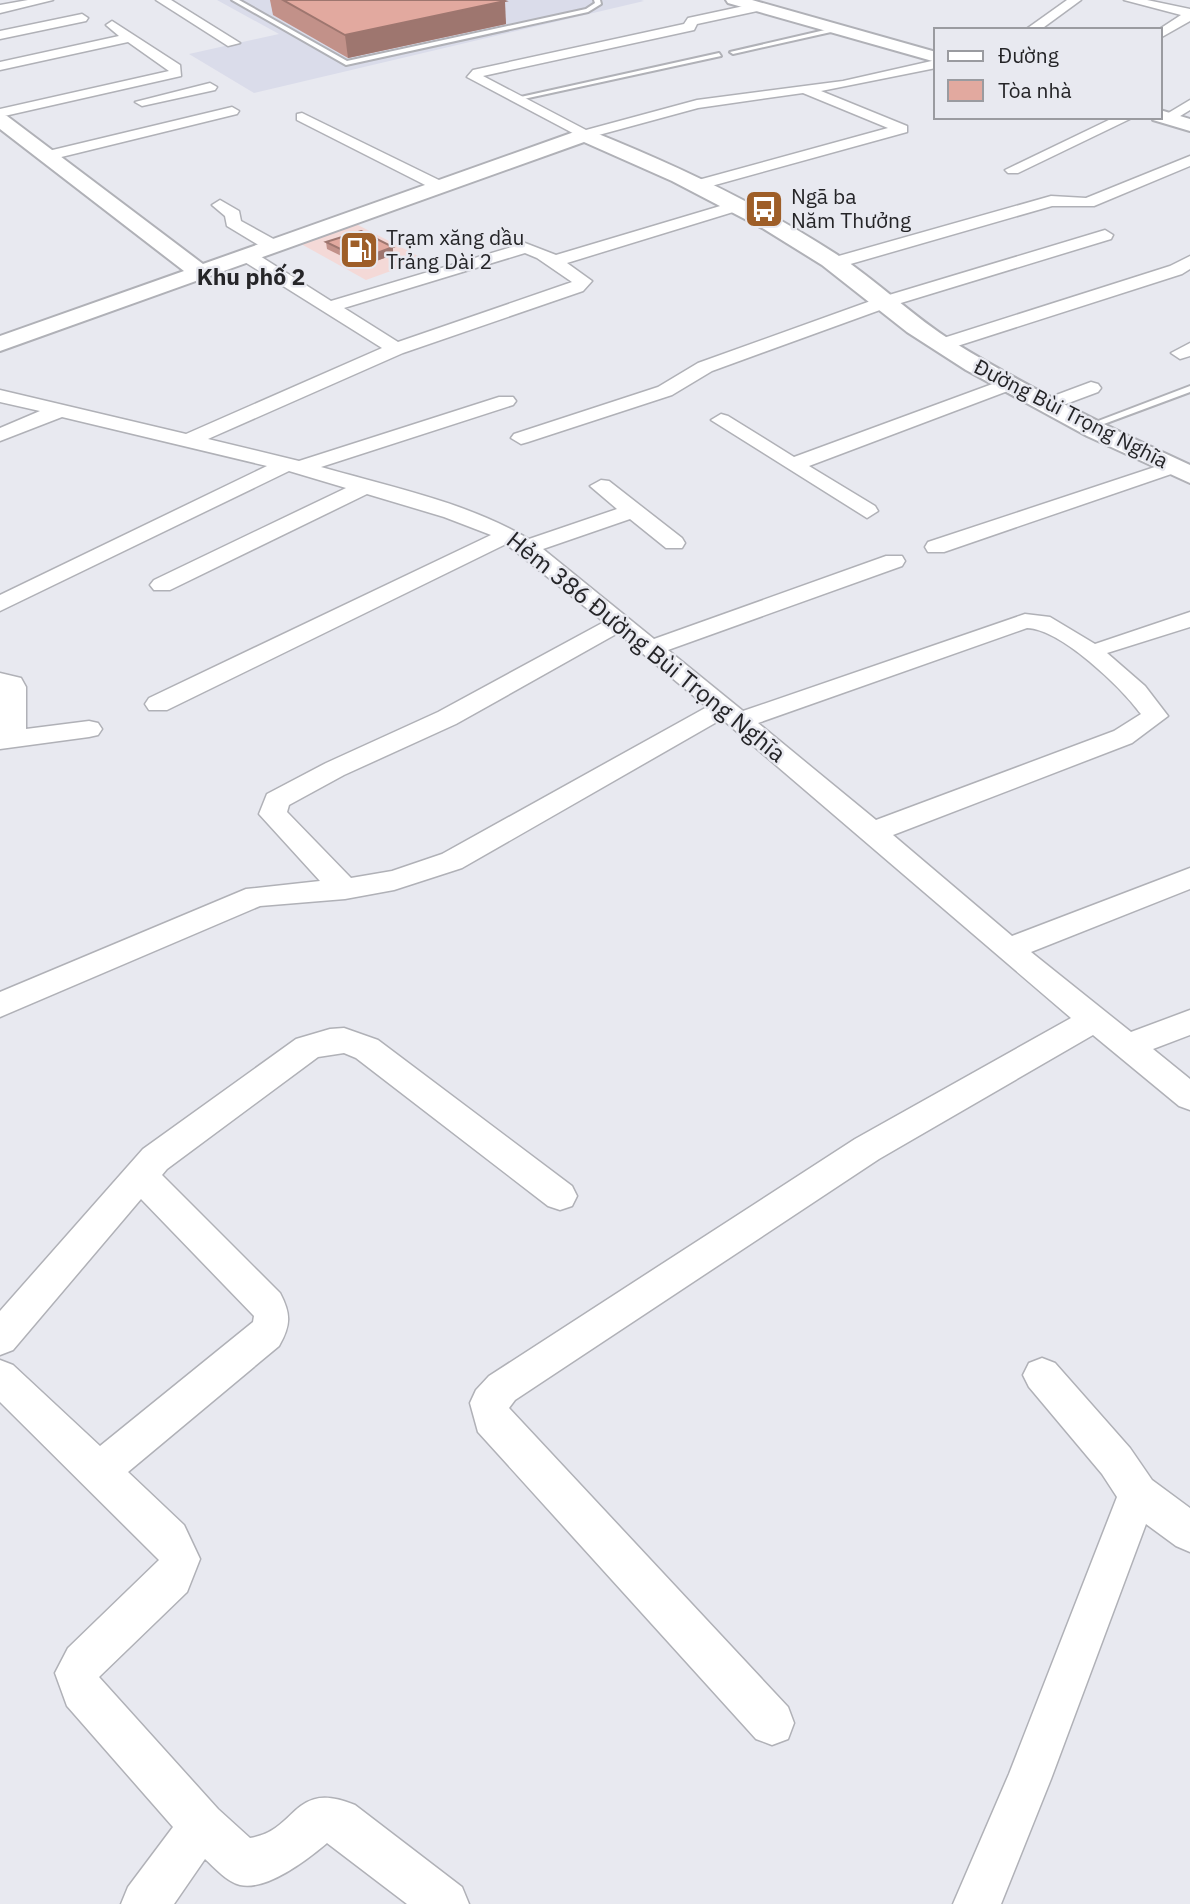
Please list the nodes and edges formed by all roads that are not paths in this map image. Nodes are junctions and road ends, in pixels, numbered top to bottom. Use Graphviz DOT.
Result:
graph roads {
  1 [pos="47,0"];
  2 [pos="162,0"];
  3 [pos="235,0"];
  4 [pos="597,0"];
  5 [pos="734,0"];
  6 [pos="1075,0"];
  7 [pos="1130,0"];
  8 [pos="758,7"];
  9 [pos="0,9"];
  10 [pos="272,10"];
  11 [pos="258,13"];
  12 [pos="1190,14"];
  13 [pos="82,19"];
  14 [pos="113,25"];
  15 [pos="1034,28"];
  16 [pos="838,29"];
  17 [pos="1162,33"];
  18 [pos="0,34"];
  19 [pos="131,37"];
  20 [pos="233,43"];
  21 [pos="733,52"];
  22 [pos="719,55"];
  23 [pos="934,56"];
  24 [pos="934,64"];
  25 [pos="0,66"];
  26 [pos="210,86"];
  27 [pos="801,88"];
  28 [pos="519,98"];
  29 [pos="1190,104"];
  30 [pos="128,105"];
  31 [pos="232,111"];
  32 [pos="0,113"];
  33 [pos="302,117"];
  34 [pos="1163,117"];
  35 [pos="1122,119"];
  36 [pos="7,125"];
  37 [pos="37,125"];
  38 [pos="1190,125"];
  39 [pos="584,135"];
  40 [pos="45,156"];
  41 [pos="1190,161"];
  42 [pos="1013,170"];
  43 [pos="697,185"];
  44 [pos="439,187"];
  45 [pos="220,205"];
  46 [pos="737,206"];
  47 [pos="1105,235"];
  48 [pos="273,246"];
  49 [pos="246,255"];
  50 [pos="555,261"];
  51 [pos="1190,261"];
  52 [pos="834,262"];
  53 [pos="200,272"];
  54 [pos="885,302"];
  55 [pos="329,307"];
  56 [pos="0,344"];
  57 [pos="942,345"];
  58 [pos="396,349"];
  59 [pos="1006,385"];
  60 [pos="1091,388"];
  61 [pos="1190,389"];
  62 [pos="0,397"];
  63 [pos="506,401"];
  64 [pos="1047,405"];
  65 [pos="61,410"];
  66 [pos="721,420"];
  67 [pos="1090,426"];
  68 [pos="0,435"];
  69 [pos="521,438"];
  70 [pos="191,439"];
  71 [pos="794,464"];
  72 [pos="293,466"];
  73 [pos="1181,471"];
  74 [pos="364,486"];
  75 [pos="601,486"];
  76 [pos="633,511"];
  77 [pos="867,511"];
  78 [pos="517,541"];
  79 [pos="674,544"];
  80 [pos="936,547"];
  81 [pos="894,561"];
  82 [pos="162,585"];
  83 [pos="0,604"];
  84 [pos="1190,620"];
  85 [pos="619,623"];
  86 [pos="1106,646"];
  87 [pos="651,648"];
  88 [pos="0,681"];
  89 [pos="158,704"];
  90 [pos="732,714"];
  91 [pos="89,729"];
  92 [pos="7,741"];
  93 [pos="873,832"];
  94 [pos="1190,878"];
  95 [pos="345,889"];
  96 [pos="1009,950"];
  97 [pos="0,1004"];
  98 [pos="1095,1019"];
  99 [pos="1190,1022"];
  100 [pos="1128,1046"];
  101 [pos="1190,1097"];
  102 [pos="141,1176"];
  103 [pos="560,1196"];
  104 [pos="0,1338"];
  105 [pos="1042,1375"];
  106 [pos="0,1377"];
  107 [pos="101,1470"];
  108 [pos="1138,1494"];
  109 [pos="1190,1532"];
  110 [pos="772,1723"];
  111 [pos="202,1825"];
  112 [pos="145,1904"];
  113 [pos="445,1904"];
  114 [pos="977,1904"];
  1 -- 9 [label="street"];
  2 -- 20 [label="street"];
  3 -- 11 [label="lane"];
  4 -- 11 [label="lane"];
  5 -- 8 [label="street"];
  6 -- 15 [label="street"];
  7 -- 12 [label="street"];
  8 -- 16 [label="street"];
  8 -- 28 [label="street"];
  10 -- 11 [label="lane"];
  12 -- 17 [label="street"];
  13 -- 18 [label="street"];
  14 -- 19 [label="street"];
  16 -- 21 [label="lane"];
  16 -- 23 [label="street"];
  19 -- 25 [label="street"];
  19 -- 32 [label="street"];
  22 -- 28 [label="lane"];
  24 -- 27 [label="street"];
  26 -- 30 [label="street"];
  27 -- 39 [label="street"];
  27 -- 43 [label="street"];
  28 -- 39 [label="street"];
  29 -- 34 [label="street"];
  31 -- 40 [label="street"];
  33 -- 44 [label="street"];
  34 -- 38 [label="street"];
  35 -- 42 [label="street"];
  36 -- 37 [label="street"];
  36 -- 40 [label="street"];
  39 -- 43 [label="street, Đường Bùi Trọng Nghĩa"];
  39 -- 44 [label="street"];
  40 -- 53 [label="street"];
  41 -- 52 [label="street"];
  43 -- 46 [label="street, Đường Bùi Trọng Nghĩa"];
  44 -- 48 [label="street"];
  45 -- 48 [label="street"];
  46 -- 50 [label="street"];
  46 -- 52 [label="street, Đường Bùi Trọng Nghĩa"];
  47 -- 54 [label="street"];
  48 -- 49 [label="street"];
  49 -- 53 [label="street"];
  49 -- 55 [label="street"];
  50 -- 55 [label="street"];
  50 -- 58 [label="street"];
  51 -- 57 [label="street"];
  52 -- 54 [label="street, Đường Bùi Trọng Nghĩa"];
  53 -- 56 [label="street"];
  54 -- 57 [label="street, Đường Bùi Trọng Nghĩa"];
  54 -- 69 [label="street"];
  55 -- 58 [label="street"];
  57 -- 59 [label="street, Đường Bùi Trọng Nghĩa"];
  58 -- 70 [label="street"];
  59 -- 64 [label="street, Đường Bùi Trọng Nghĩa"];
  59 -- 71 [label="street"];
  60 -- 64 [label="street"];
  61 -- 67 [label="lane"];
  62 -- 65 [label="street, Hẻm 386 Đường Bùi Trọng Nghĩa"];
  63 -- 72 [label="street"];
  64 -- 67 [label="street, Đường Bùi Trọng Nghĩa"];
  65 -- 68 [label="street"];
  65 -- 70 [label="street, Hẻm 386 Đường Bùi Trọng Nghĩa"];
  66 -- 71 [label="street"];
  67 -- 73 [label="street, Đường Bùi Trọng Nghĩa"];
  70 -- 72 [label="street, Hẻm 386 Đường Bùi Trọng Nghĩa"];
  71 -- 77 [label="street"];
  72 -- 74 [label="street, Hẻm 386 Đường Bùi Trọng Nghĩa"];
  72 -- 83 [label="street"];
  73 -- 80 [label="street"];
  74 -- 78 [label="street, Hẻm 386 Đường Bùi Trọng Nghĩa"];
  74 -- 82 [label="street"];
  75 -- 76 [label="street"];
  76 -- 78 [label="street"];
  76 -- 79 [label="street"];
  78 -- 85 [label="street, Hẻm 386 Đường Bùi Trọng Nghĩa"];
  78 -- 89 [label="street"];
  81 -- 87 [label="street"];
  84 -- 86 [label="street"];
  85 -- 87 [label="street, Hẻm 386 Đường Bùi Trọng Nghĩa"];
  85 -- 95 [label="street"];
  87 -- 90 [label="street, Hẻm 386 Đường Bùi Trọng Nghĩa"];
  88 -- 92 [label="street"];
  90 -- 93 [label="street, Hẻm 386 Đường Bùi Trọng Nghĩa"];
  90 -- 93 [label="street"];
  90 -- 95 [label="street"];
  91 -- 92 [label="street"];
  93 -- 96 [label="street, Hẻm 386 Đường Bùi Trọng Nghĩa"];
  94 -- 96 [label="street"];
  95 -- 97 [label="street"];
  96 -- 98 [label="street, Hẻm 386 Đường Bùi Trọng Nghĩa"];
  98 -- 100 [label="street, Hẻm 386 Đường Bùi Trọng Nghĩa"];
  98 -- 110 [label="street"];
  99 -- 100 [label="street"];
  100 -- 101 [label="street, Hẻm 386 Đường Bùi Trọng Nghĩa"];
  102 -- 103 [label="street"];
  102 -- 104 [label="street"];
  102 -- 107 [label="street"];
  105 -- 108 [label="street"];
  106 -- 107 [label="street"];
  107 -- 111 [label="street"];
  108 -- 109 [label="street"];
  108 -- 114 [label="street"];
  111 -- 112 [label="street"];
  111 -- 113 [label="street"];
}
